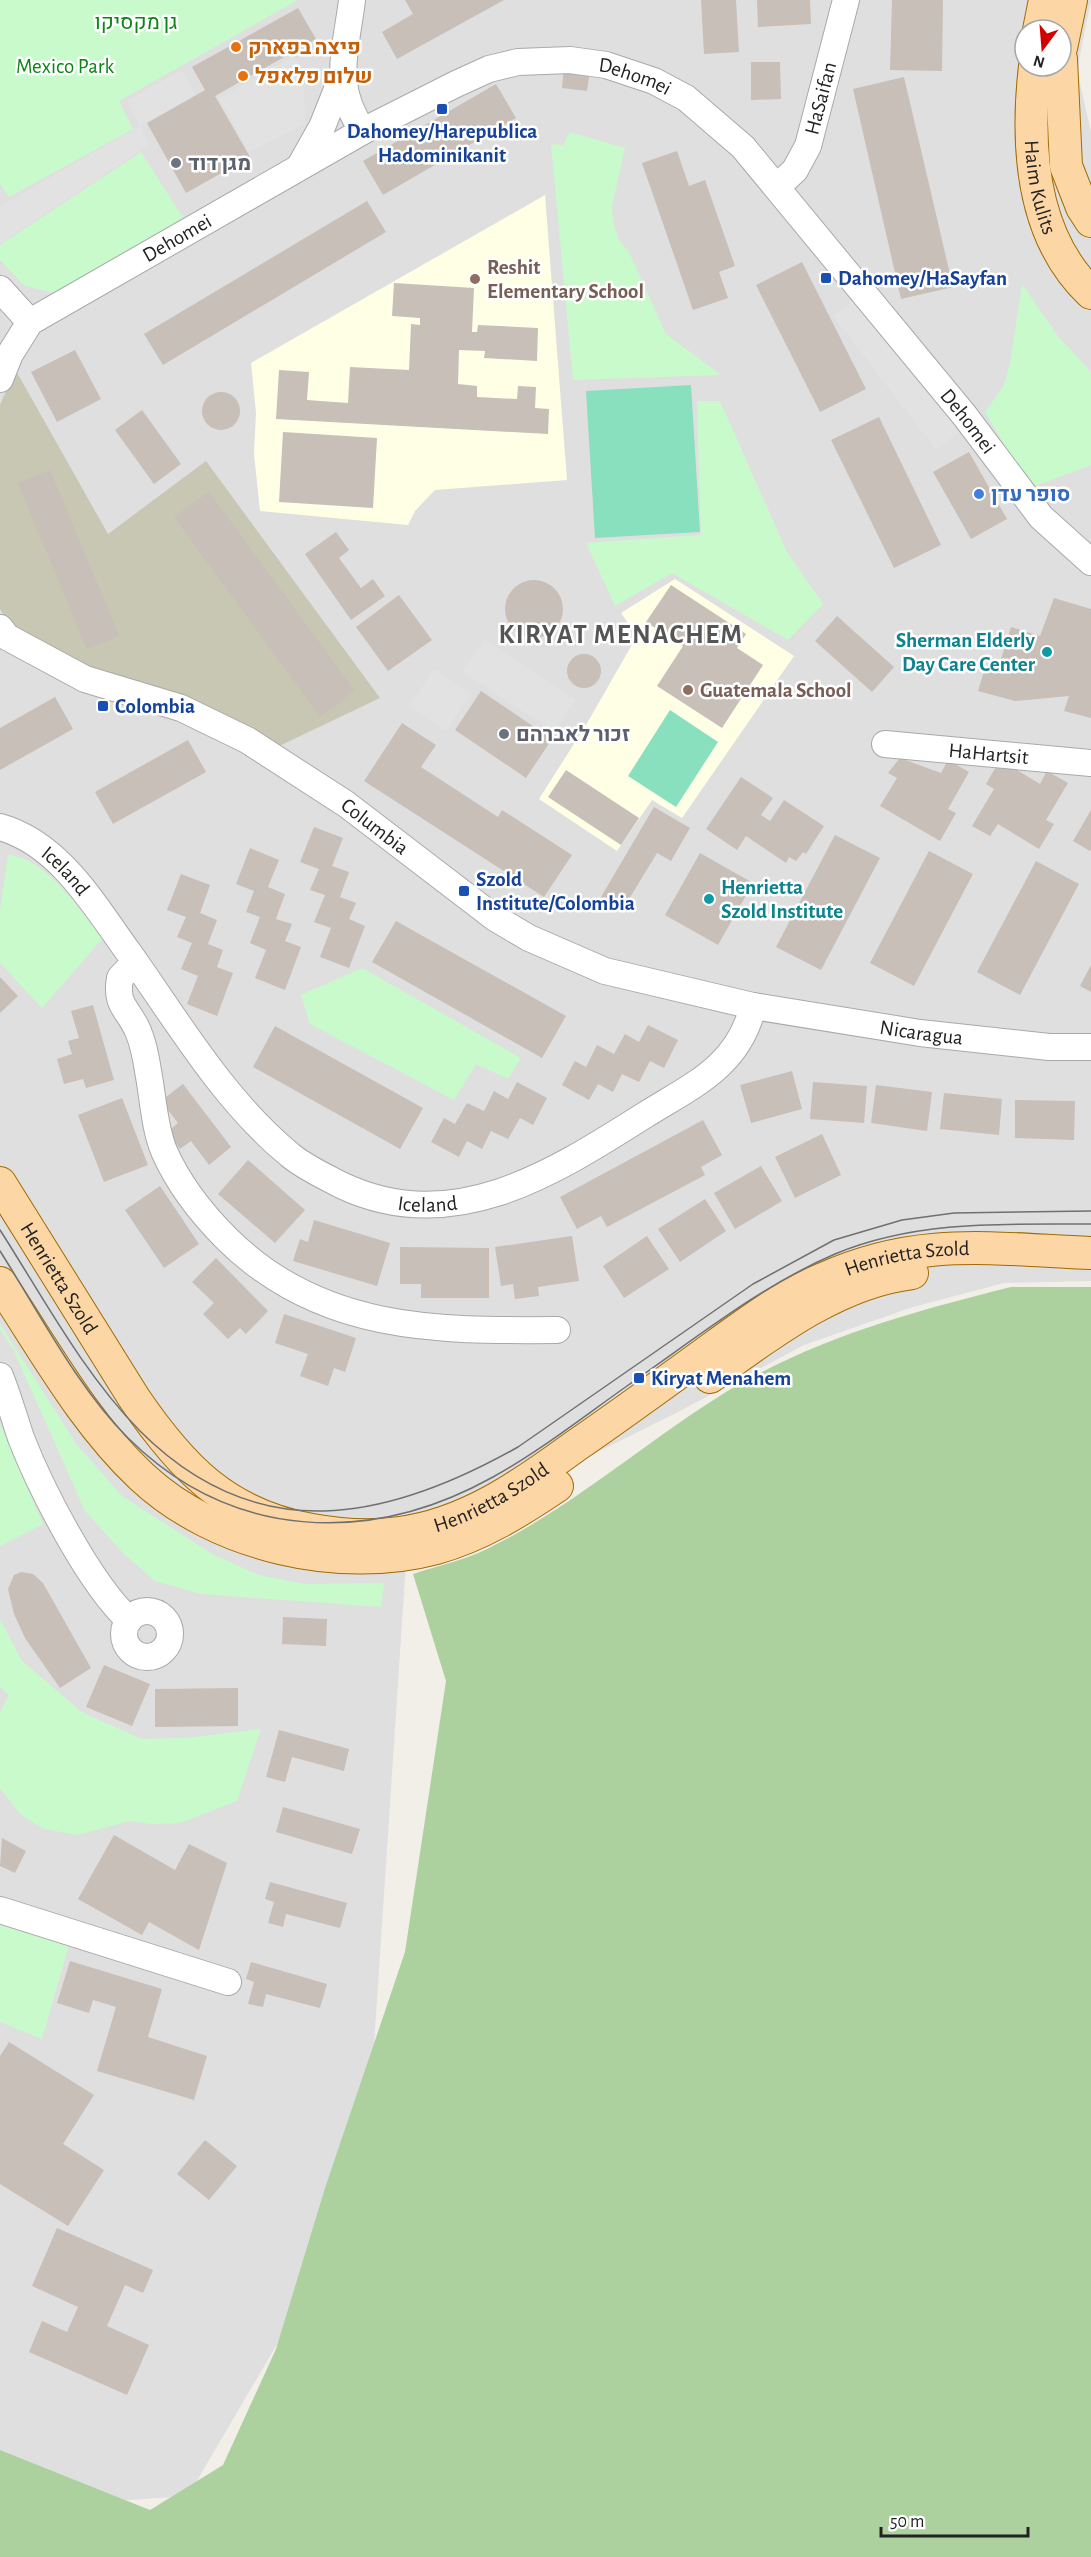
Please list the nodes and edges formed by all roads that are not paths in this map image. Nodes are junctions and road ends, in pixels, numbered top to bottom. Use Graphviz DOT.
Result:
graph roads {
  1 [pos="352,0"];
  2 [pos="846,0"];
  3 [pos="1045,0"];
  4 [pos="1071,0"];
  5 [pos="1041,18"];
  6 [pos="1067,18"];
  7 [pos="342,77"];
  8 [pos="1035,78"];
  9 [pos="1062,78"];
  10 [pos="363,131"];
  11 [pos="297,169"];
  12 [pos="778,186"];
  13 [pos="1091,221"];
  14 [pos="0,289"];
  15 [pos="1091,293"];
  16 [pos="30,322"];
  17 [pos="0,380"];
  18 [pos="1091,562"];
  19 [pos="0,628"];
  20 [pos="885,744"];
  21 [pos="1091,763"];
  22 [pos="0,827"];
  23 [pos="135,962"];
  24 [pos="753,1006"];
  25 [pos="1091,1047"];
  26 [pos="0,1183"];
  27 [pos="1091,1253"];
  28 [pos="1091,1274"];
  29 [pos="0,1283"];
  30 [pos="557,1330"];
  31 [pos="0,1376"];
  32 [pos="129,1620"];
  33 [pos="0,1910"];
  34 [pos="228,1982"];
  1 -- 7 [label="street"];
  2 -- 12 [label="street, HaSaifan"];
  3 -- 5 [label="main road"];
  4 -- 6 [label="main road"];
  7 -- 10 [label="street"];
  7 -- 11 [label="street"];
  8 -- 15 [label="main road, Haim Kulits"];
  9 -- 13 [label="main road, Haim Kulits"];
  10 -- 11 [label="street, Dehomei"];
  10 -- 12 [label="street, Dehomei"];
  11 -- 16 [label="street, Dehomei"];
  12 -- 18 [label="street, Dehomei"];
  14 -- 16 [label="street"];
  16 -- 17 [label="street"];
  19 -- 24 [label="street, Columbia"];
  20 -- 21 [label="street, HaHartsit"];
  22 -- 23 [label="street, Iceland"];
  23 -- 24 [label="street, Iceland"];
  23 -- 30 [label="street"];
  24 -- 25 [label="street, Nicaragua"];
  26 -- 27 [label="main road, Henrietta Szold"];
  28 -- 29 [label="main road, Henrietta Szold"];
  31 -- 32 [label="street"];
  33 -- 34 [label="street"];
}
